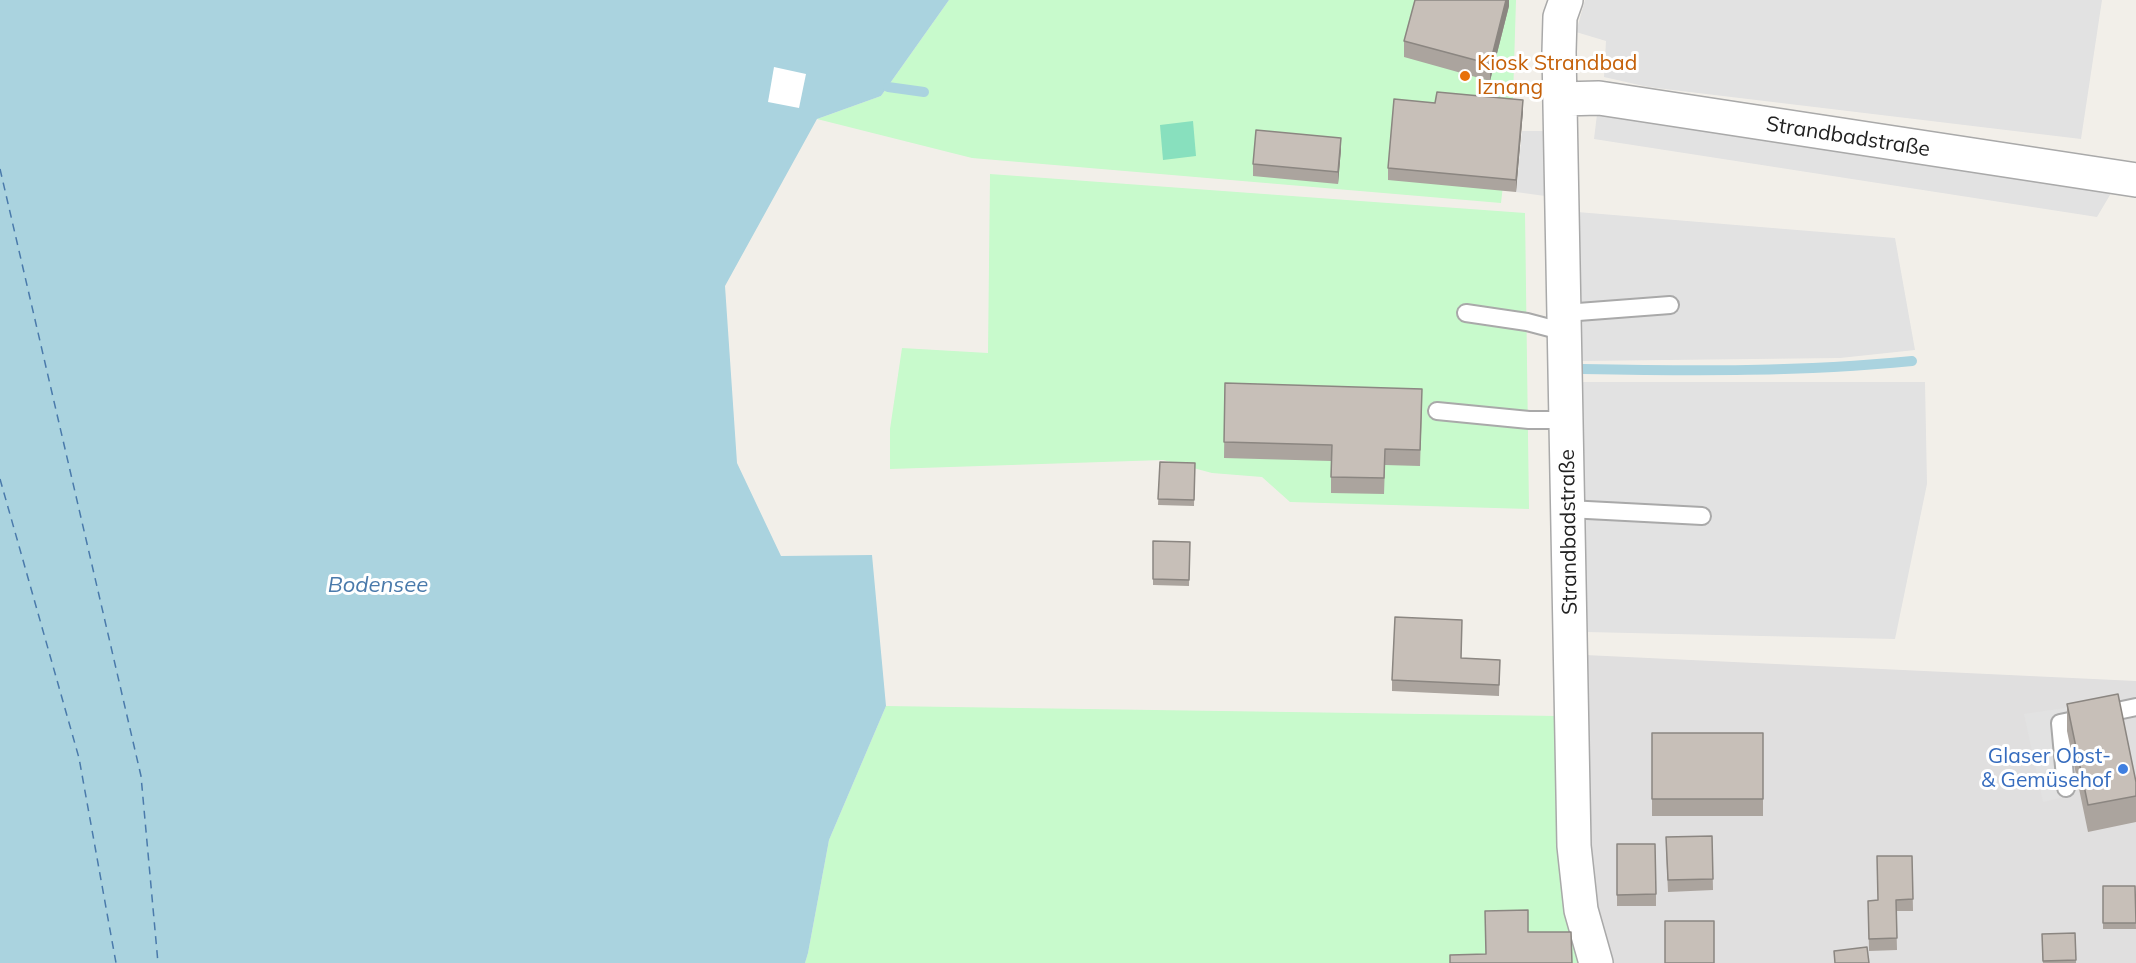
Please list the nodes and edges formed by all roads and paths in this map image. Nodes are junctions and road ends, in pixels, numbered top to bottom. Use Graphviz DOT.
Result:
graph roads {
  1 [pos="1566,0"];
  2 [pos="1561,99"];
  3 [pos="2136,180"];
  4 [pos="1670,305"];
  5 [pos="1466,313"];
  6 [pos="1565,322"];
  7 [pos="1437,411"];
  8 [pos="1567,420"];
  9 [pos="1568,509"];
  10 [pos="1702,516"];
  11 [pos="2136,707"];
  12 [pos="2066,788"];
  13 [pos="1596,963"];
  1 -- 2 [label="street, Strandbadstraße"];
  2 -- 3 [label="street, Strandbadstraße"];
  2 -- 6 [label="street, Strandbadstraße"];
  4 -- 6 [label="lane"];
  5 -- 6 [label="lane"];
  6 -- 8 [label="street, Strandbadstraße"];
  7 -- 8 [label="lane"];
  8 -- 9 [label="street, Strandbadstraße"];
  9 -- 10 [label="lane"];
  9 -- 13 [label="street, Strandbadstraße"];
  11 -- 12 [label="lane"];
}
